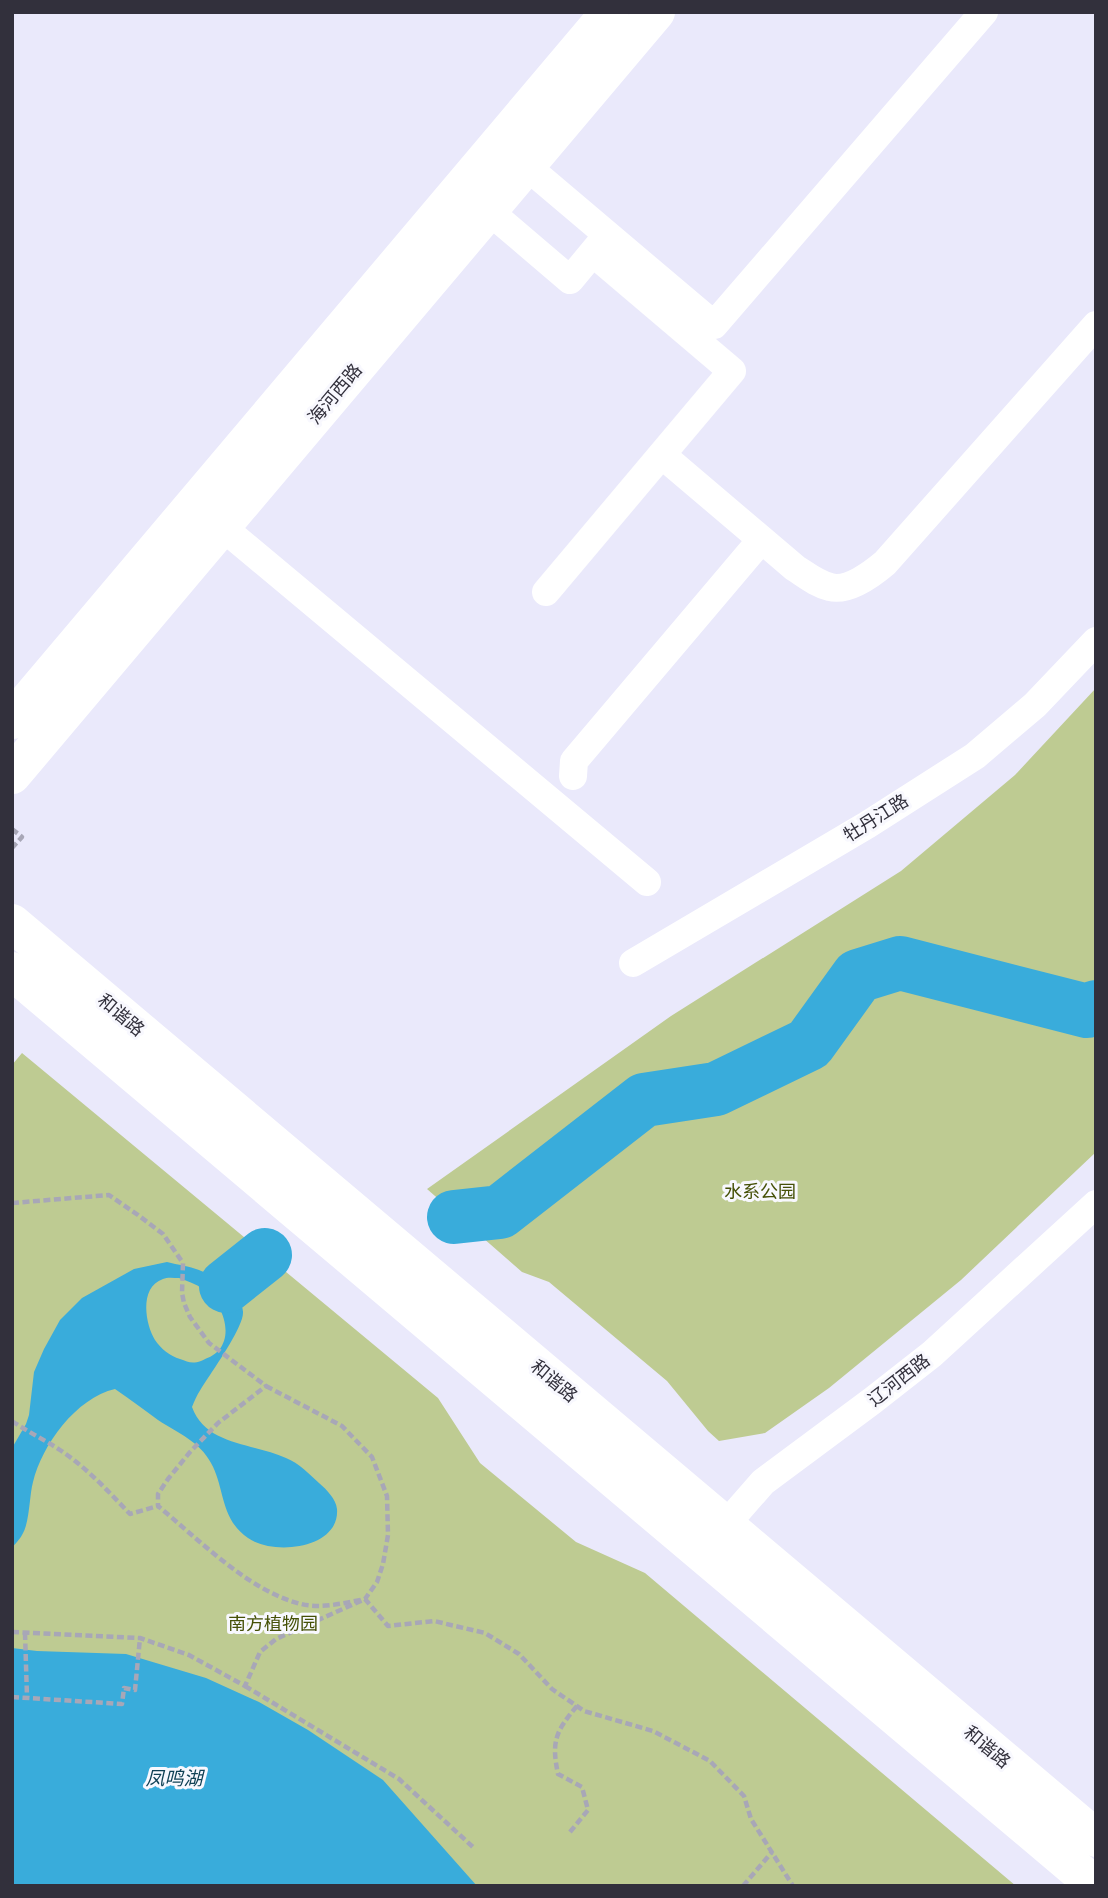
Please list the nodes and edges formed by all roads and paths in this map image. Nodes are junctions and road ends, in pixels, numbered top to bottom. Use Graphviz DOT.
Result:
graph roads {
  1 [pos="610,12"];
  2 [pos="656,12"];
  3 [pos="984,12"];
  4 [pos="513,154"];
  5 [pos="475,200"];
  6 [pos="600,244"];
  7 [pos="1096,325"];
  8 [pos="662,455"];
  9 [pos="209,515"];
  10 [pos="761,540"];
  11 [pos="546,592"];
  12 [pos="1096,641"];
  13 [pos="12,720"];
  14 [pos="12,775"];
  15 [pos="573,776"];
  16 [pos="12,829"];
  17 [pos="12,848"];
  18 [pos="647,882"];
  19 [pos="12,923"];
  20 [pos="633,964"];
  21 [pos="12,971"];
  22 [pos="12,1203"];
  23 [pos="1096,1205"];
  24 [pos="266,1386"];
  25 [pos="15,1423"];
  26 [pos="158,1506"];
  27 [pos="713,1539"];
  28 [pos="365,1599"];
  29 [pos="12,1632"];
  30 [pos="25,1633"];
  31 [pos="140,1638"];
  32 [pos="245,1686"];
  33 [pos="12,1697"];
  34 [pos="27,1697"];
  35 [pos="576,1706"];
  36 [pos="570,1832"];
  37 [pos="1096,1838"];
  38 [pos="474,1848"];
  39 [pos="772,1852"];
  40 [pos="743,1886"];
  41 [pos="793,1886"];
  42 [pos="1096,1886"];
  1 -- 4 [label="main road, 海河西路"];
  2 -- 4 [label="main road, 海河西路"];
  3 -- 6 [label="street"];
  4 -- 5 [label="main road, 海河西路"];
  4 -- 6 [label="street"];
  5 -- 6 [label="street"];
  5 -- 9 [label="main road, 海河西路"];
  6 -- 8 [label="street"];
  7 -- 10 [label="street"];
  8 -- 10 [label="street"];
  8 -- 11 [label="street"];
  9 -- 13 [label="main road, 海河西路"];
  9 -- 14 [label="main road, 海河西路"];
  9 -- 18 [label="street"];
  10 -- 15 [label="street"];
  12 -- 20 [label="street, 牡丹江路"];
  16 -- 17 [label="path"];
  19 -- 27 [label="main road, 和谐路"];
  21 -- 27 [label="main road, 和谐路"];
  22 -- 24 [label="path"];
  23 -- 27 [label="street, 辽河西路"];
  24 -- 26 [label="path"];
  24 -- 28 [label="path"];
  25 -- 26 [label="path"];
  26 -- 28 [label="path"];
  27 -- 37 [label="main road, 和谐路"];
  27 -- 42 [label="main road, 和谐路"];
  28 -- 32 [label="path"];
  28 -- 35 [label="path"];
  29 -- 30 [label="path"];
  30 -- 31 [label="path"];
  30 -- 34 [label="path"];
  31 -- 32 [label="path"];
  31 -- 34 [label="path"];
  32 -- 38 [label="path"];
  33 -- 34 [label="path"];
  35 -- 36 [label="path"];
  35 -- 39 [label="path"];
  39 -- 40 [label="path"];
  39 -- 41 [label="path"];
}
